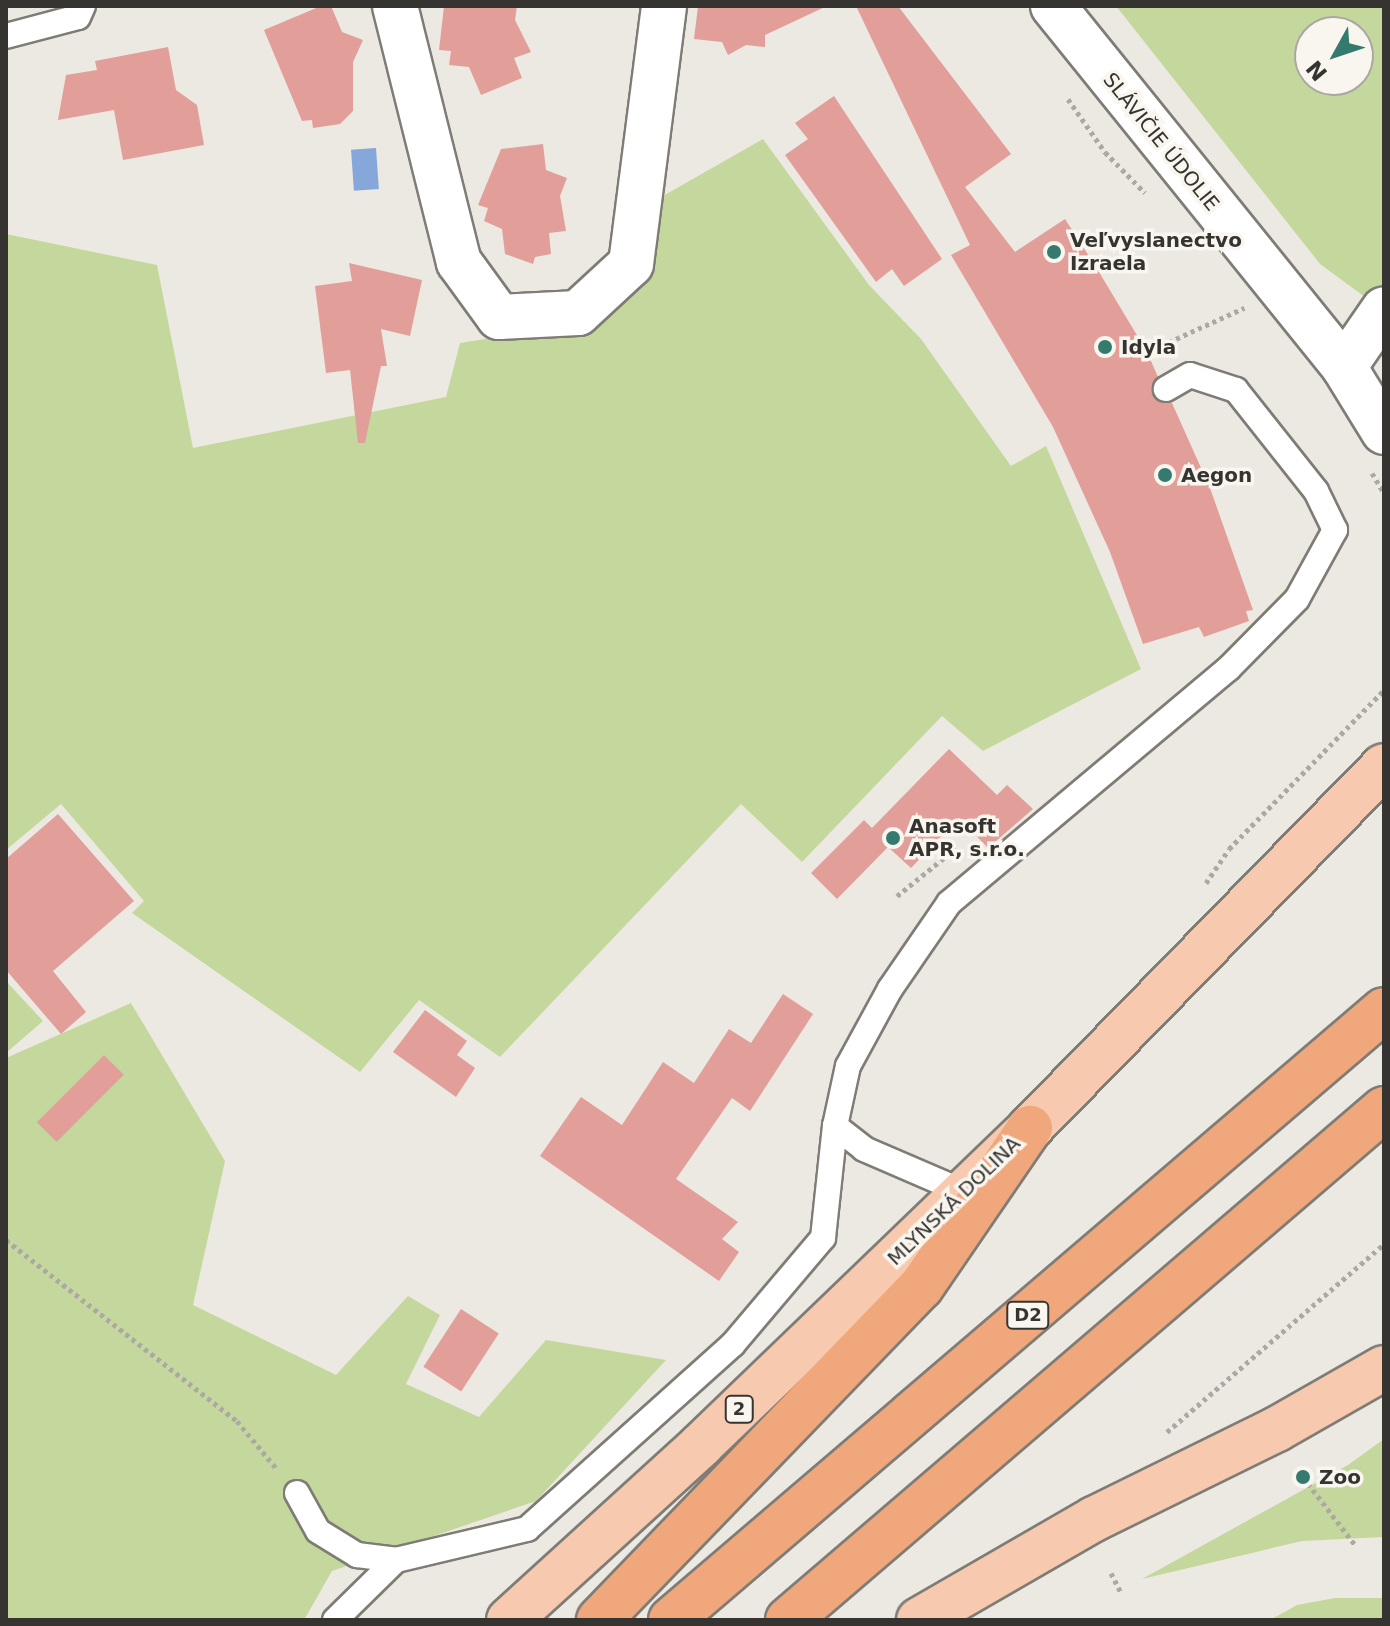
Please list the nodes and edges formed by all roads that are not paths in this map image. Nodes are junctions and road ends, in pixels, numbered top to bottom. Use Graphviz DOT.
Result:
graph roads {
  1 [pos="83,6"];
  2 [pos="395,6"];
  3 [pos="664,6"];
  4 [pos="1053,6"];
  5 [pos="6,36"];
  6 [pos="1364,337"];
  7 [pos="1166,389"];
  8 [pos="1384,432"];
  9 [pos="1384,766"];
  10 [pos="1384,1010"];
  11 [pos="1384,1109"];
  12 [pos="835,1126"];
  13 [pos="1030,1128"];
  14 [pos="964,1192"];
  15 [pos="1384,1368"];
  16 [pos="297,1493"];
  17 [pos="396,1560"];
  18 [pos="335,1620"];
  19 [pos="509,1620"];
  20 [pos="599,1620"];
  21 [pos="671,1620"];
  22 [pos="788,1620"];
  23 [pos="919,1620"];
  1 -- 5 [label="lane"];
  2 -- 3 [label="street"];
  4 -- 6 [label="street, SLÁVIČIE ÚDOLIE"];
  6 -- 8 [label="street, SLÁVIČIE ÚDOLIE"];
  7 -- 12 [label="lane"];
  9 -- 13 [label="main road, MLYNSKÁ DOLINA / 2"];
  10 -- 21 [label="highway, D2"];
  11 -- 22 [label="highway"];
  12 -- 14 [label="lane"];
  12 -- 17 [label="lane"];
  13 -- 14 [label="main road, MLYNSKÁ DOLINA / 2"];
  13 -- 20 [label="highway"];
  14 -- 19 [label="main road, MLYNSKÁ DOLINA / 2"];
  15 -- 23 [label="main road"];
  16 -- 17 [label="lane"];
  17 -- 18 [label="lane"];
}
